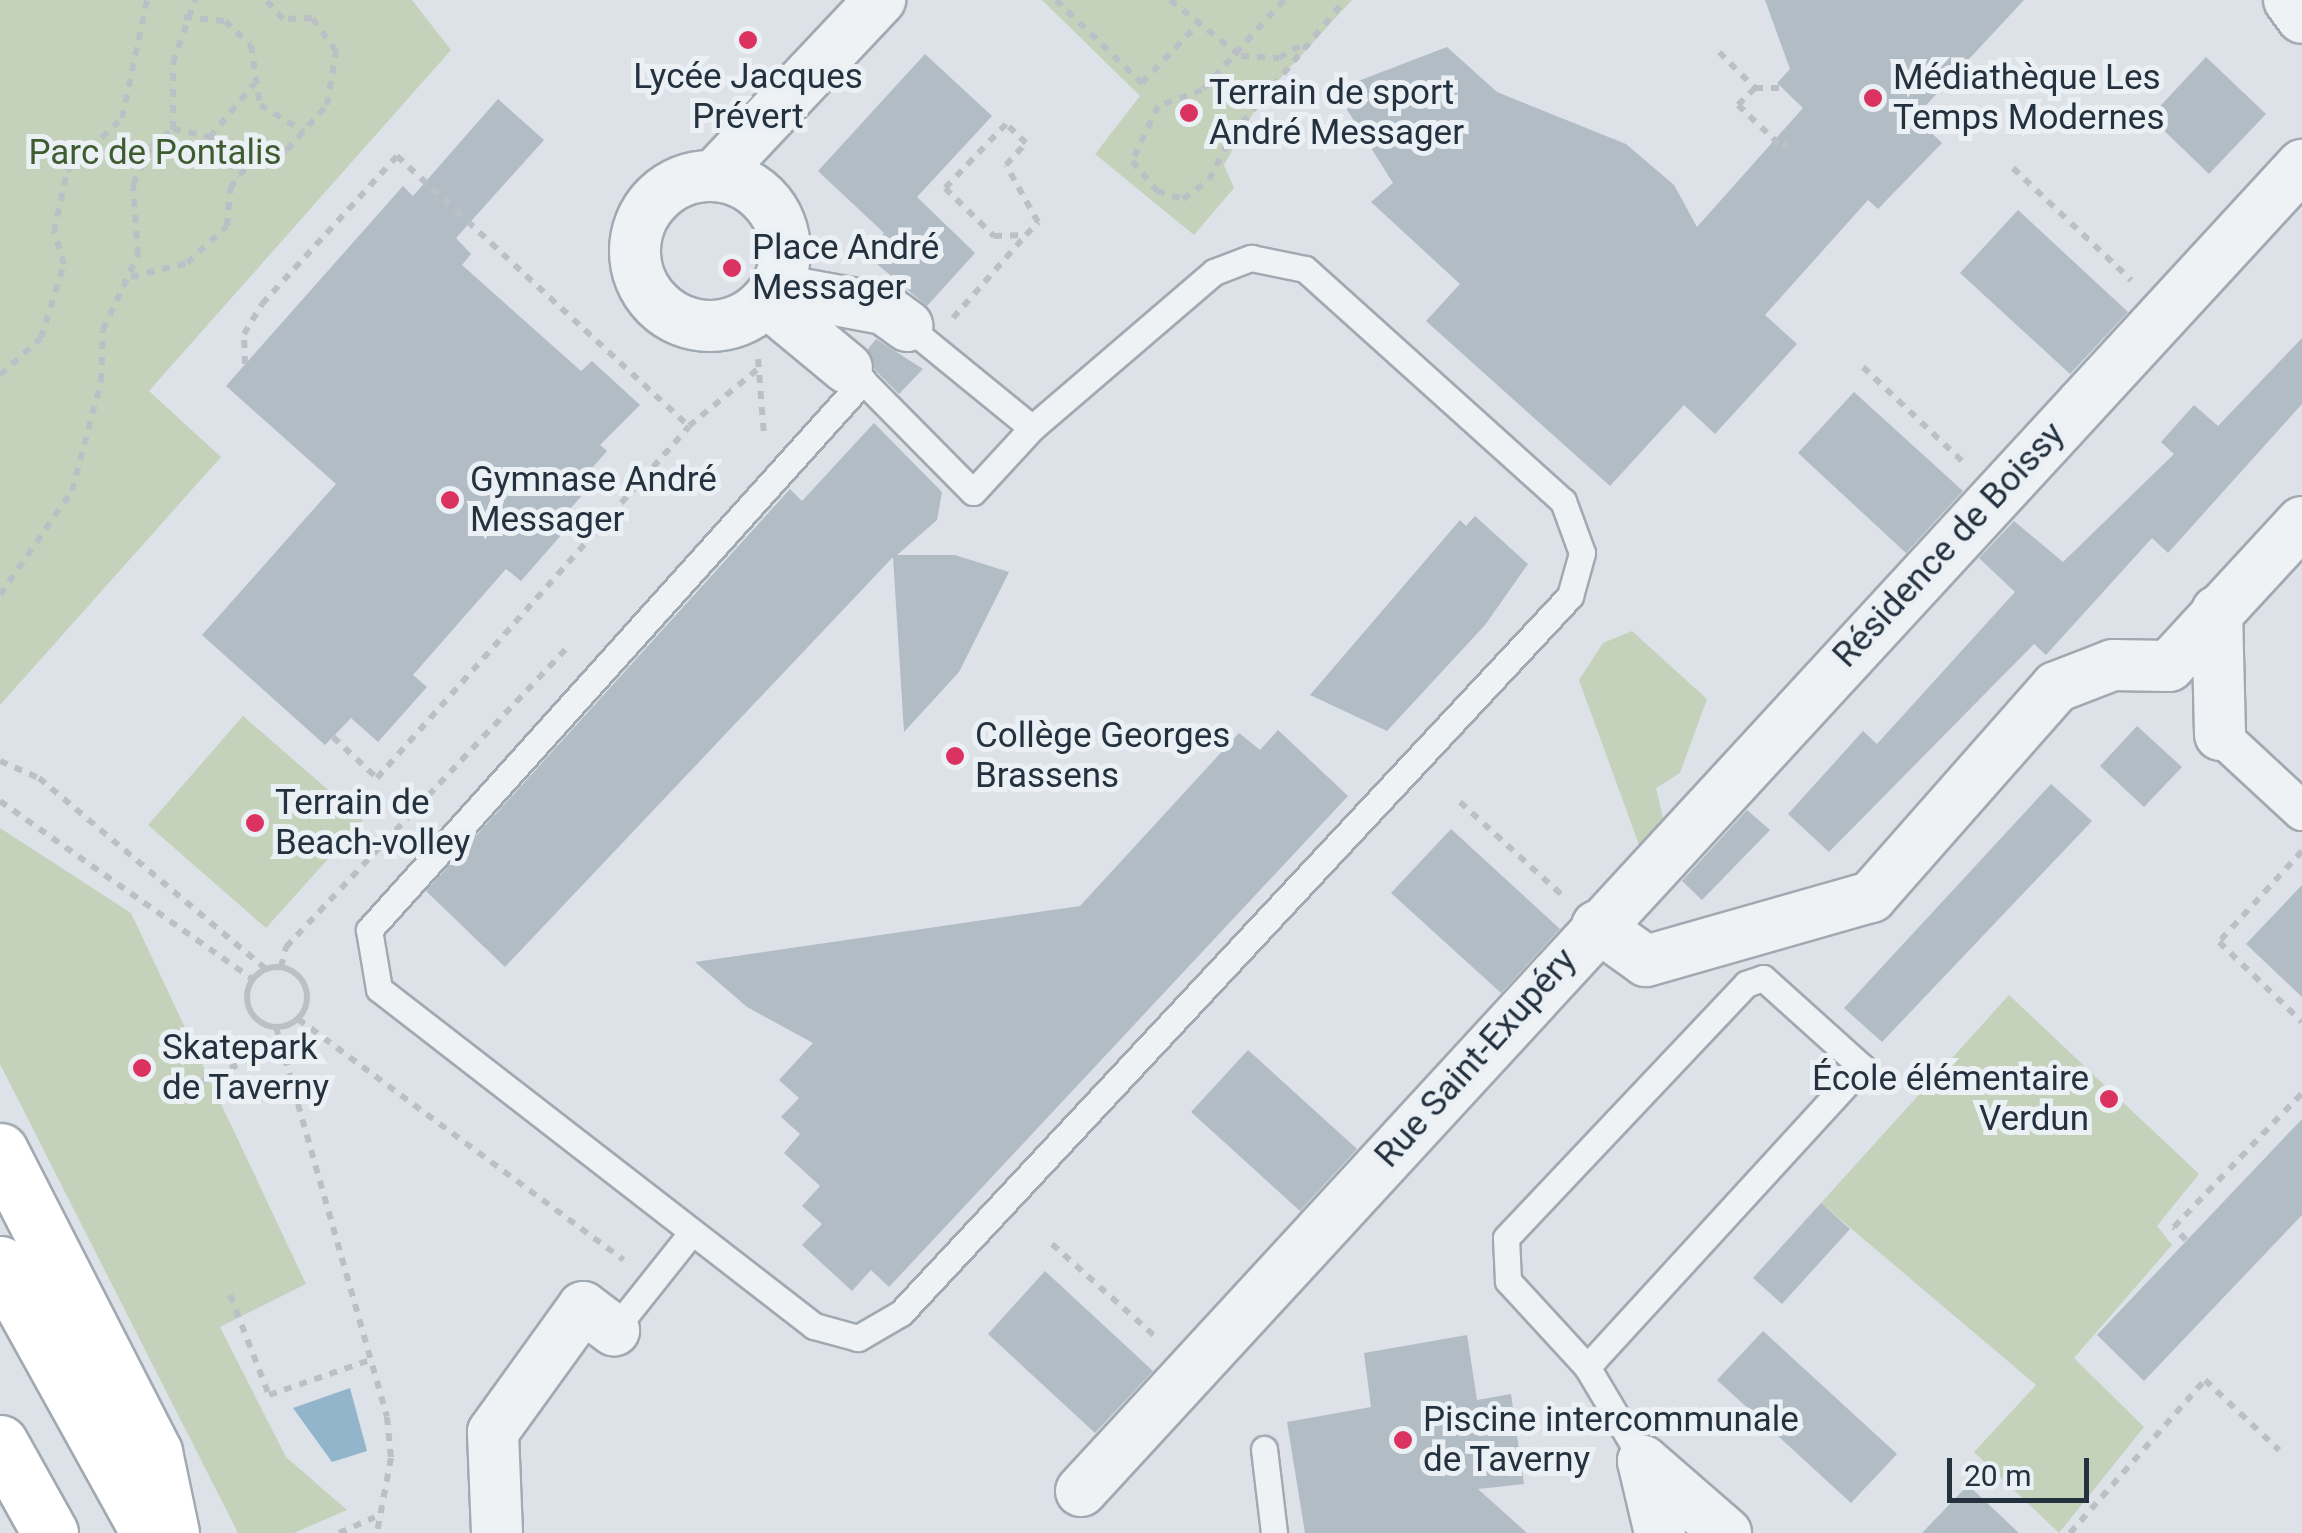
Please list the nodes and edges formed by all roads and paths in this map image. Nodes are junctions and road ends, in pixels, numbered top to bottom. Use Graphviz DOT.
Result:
graph roads {
  1 [pos="148,0"];
  2 [pos="195,0"];
  3 [pos="266,0"];
  4 [pos="880,0"];
  5 [pos="1056,0"];
  6 [pos="1170,0"];
  7 [pos="1284,0"];
  8 [pos="1345,0"];
  9 [pos="2288,0"];
  10 [pos="184,17"];
  11 [pos="2302,18"];
  12 [pos="1196,26"];
  13 [pos="1306,43"];
  14 [pos="1236,52"];
  15 [pos="1719,52"];
  16 [pos="255,83"];
  17 [pos="1755,88"];
  18 [pos="1783,88"];
  19 [pos="174,129"];
  20 [pos="304,131"];
  21 [pos="1795,136"];
  22 [pos="210,137"];
  23 [pos="2302,164"];
  24 [pos="2013,168"];
  25 [pos="240,176"];
  26 [pos="715,176"];
  27 [pos="1026,236"];
  28 [pos="130,277"];
  29 [pos="765,301"];
  30 [pos="2164,312"];
  31 [pos="919,333"];
  32 [pos="245,364"];
  33 [pos="1864,367"];
  34 [pos="759,368"];
  35 [pos="855,374"];
  36 [pos="0,375"];
  37 [pos="689,426"];
  38 [pos="1032,428"];
  39 [pos="750,454"];
  40 [pos="1996,493"];
  41 [pos="2302,522"];
  42 [pos="0,595"];
  43 [pos="2217,611"];
  44 [pos="573,642"];
  45 [pos="2169,666"];
  46 [pos="2220,734"];
  47 [pos="333,737"];
  48 [pos="0,761"];
  49 [pos="0,801"];
  50 [pos="1460,802"];
  51 [pos="2302,811"];
  52 [pos="2302,850"];
  53 [pos="1596,926"];
  54 [pos="1750,931"];
  55 [pos="282,967"];
  56 [pos="266,968"];
  57 [pos="1763,978"];
  58 [pos="252,980"];
  59 [pos="298,1019"];
  60 [pos="2302,1022"];
  61 [pos="276,1027"];
  62 [pos="278,1046"];
  63 [pos="201,1082"];
  64 [pos="2302,1094"];
  65 [pos="0,1152"];
  66 [pos="692,1232"];
  67 [pos="2186,1240"];
  68 [pos="1052,1244"];
  69 [pos="0,1264"];
  70 [pos="653,1281"];
  71 [pos="230,1295"];
  72 [pos="614,1330"];
  73 [pos="370,1360"];
  74 [pos="1587,1367"];
  75 [pos="1192,1370"];
  76 [pos="0,1442"];
  77 [pos="1264,1449"];
  78 [pos="2279,1450"];
  79 [pos="1643,1460"];
  80 [pos="0,1466"];
  81 [pos="1081,1491"];
  82 [pos="374,1517"];
  83 [pos="340,1532"];
  84 [pos="49,1533"];
  85 [pos="149,1533"];
  86 [pos="171,1533"];
  87 [pos="377,1533"];
  88 [pos="497,1533"];
  89 [pos="1274,1533"];
  90 [pos="1660,1533"];
  91 [pos="1726,1533"];
  92 [pos="2070,1533"];
  1 -- 36 [label="path"];
  2 -- 10 [label="path"];
  3 -- 20 [label="path"];
  4 -- 26 [label="street"];
  5 -- 12 [label="path"];
  6 -- 12 [label="path"];
  7 -- 14 [label="path"];
  8 -- 13 [label="path"];
  9 -- 11 [label="street"];
  10 -- 16 [label="path"];
  10 -- 19 [label="path"];
  12 -- 14 [label="path"];
  13 -- 14 [label="path"];
  13 -- 14 [label="path"];
  15 -- 17 [label="path"];
  16 -- 20 [label="path"];
  16 -- 22 [label="path"];
  17 -- 18 [label="path"];
  17 -- 21 [label="path"];
  19 -- 22 [label="path"];
  19 -- 28 [label="path"];
  20 -- 25 [label="path"];
  22 -- 25 [label="path"];
  23 -- 30 [label="street, Résidence de Boissy"];
  24 -- 30 [label="path"];
  25 -- 28 [label="path"];
  26 -- 29 [label="street"];
  26 -- 29 [label="street"];
  27 -- 27 [label="path"];
  27 -- 31 [label="path"];
  28 -- 42 [label="path"];
  29 -- 31 [label="street"];
  29 -- 34 [label="path"];
  29 -- 35 [label="street"];
  30 -- 40 [label="street, Résidence de Boissy"];
  31 -- 38 [label="lane"];
  32 -- 37 [label="path"];
  33 -- 40 [label="path"];
  34 -- 37 [label="path"];
  34 -- 39 [label="path"];
  35 -- 38 [label="lane"];
  35 -- 66 [label="lane"];
  37 -- 47 [label="path"];
  38 -- 66 [label="lane"];
  40 -- 53 [label="street, Résidence de Boissy"];
  41 -- 43 [label="street"];
  43 -- 45 [label="street"];
  43 -- 46 [label="street"];
  44 -- 55 [label="path"];
  45 -- 46 [label="street"];
  45 -- 54 [label="street, Rue Saint-Exupéry"];
  46 -- 51 [label="street"];
  48 -- 56 [label="path"];
  49 -- 58 [label="path"];
  50 -- 53 [label="path"];
  52 -- 60 [label="path"];
  53 -- 54 [label="street, Rue Saint-Exupéry"];
  53 -- 75 [label="street, Rue Saint-Exupéry"];
  54 -- 57 [label="lane"];
  55 -- 56 [label="path"];
  55 -- 59 [label="path"];
  56 -- 58 [label="path"];
  57 -- 74 [label="lane"];
  57 -- 74 [label="lane"];
  58 -- 61 [label="path"];
  59 -- 61 [label="path"];
  59 -- 70 [label="path"];
  61 -- 62 [label="path"];
  62 -- 63 [label="path"];
  62 -- 73 [label="path"];
  64 -- 67 [label="path"];
  65 -- 86 [label="highway"];
  66 -- 70 [label="lane"];
  68 -- 75 [label="path"];
  69 -- 85 [label="highway"];
  70 -- 72 [label="lane"];
  71 -- 73 [label="path"];
  72 -- 88 [label="street"];
  73 -- 82 [label="path"];
  74 -- 79 [label="lane"];
  75 -- 81 [label="street, Rue Saint-Exupéry"];
  76 -- 84 [label="highway"];
  77 -- 89 [label="lane"];
  78 -- 92 [label="path"];
  79 -- 90 [label="street"];
  79 -- 91 [label="street"];
  80 -- 84 [label="highway"];
  82 -- 83 [label="path"];
  82 -- 87 [label="path"];
}
